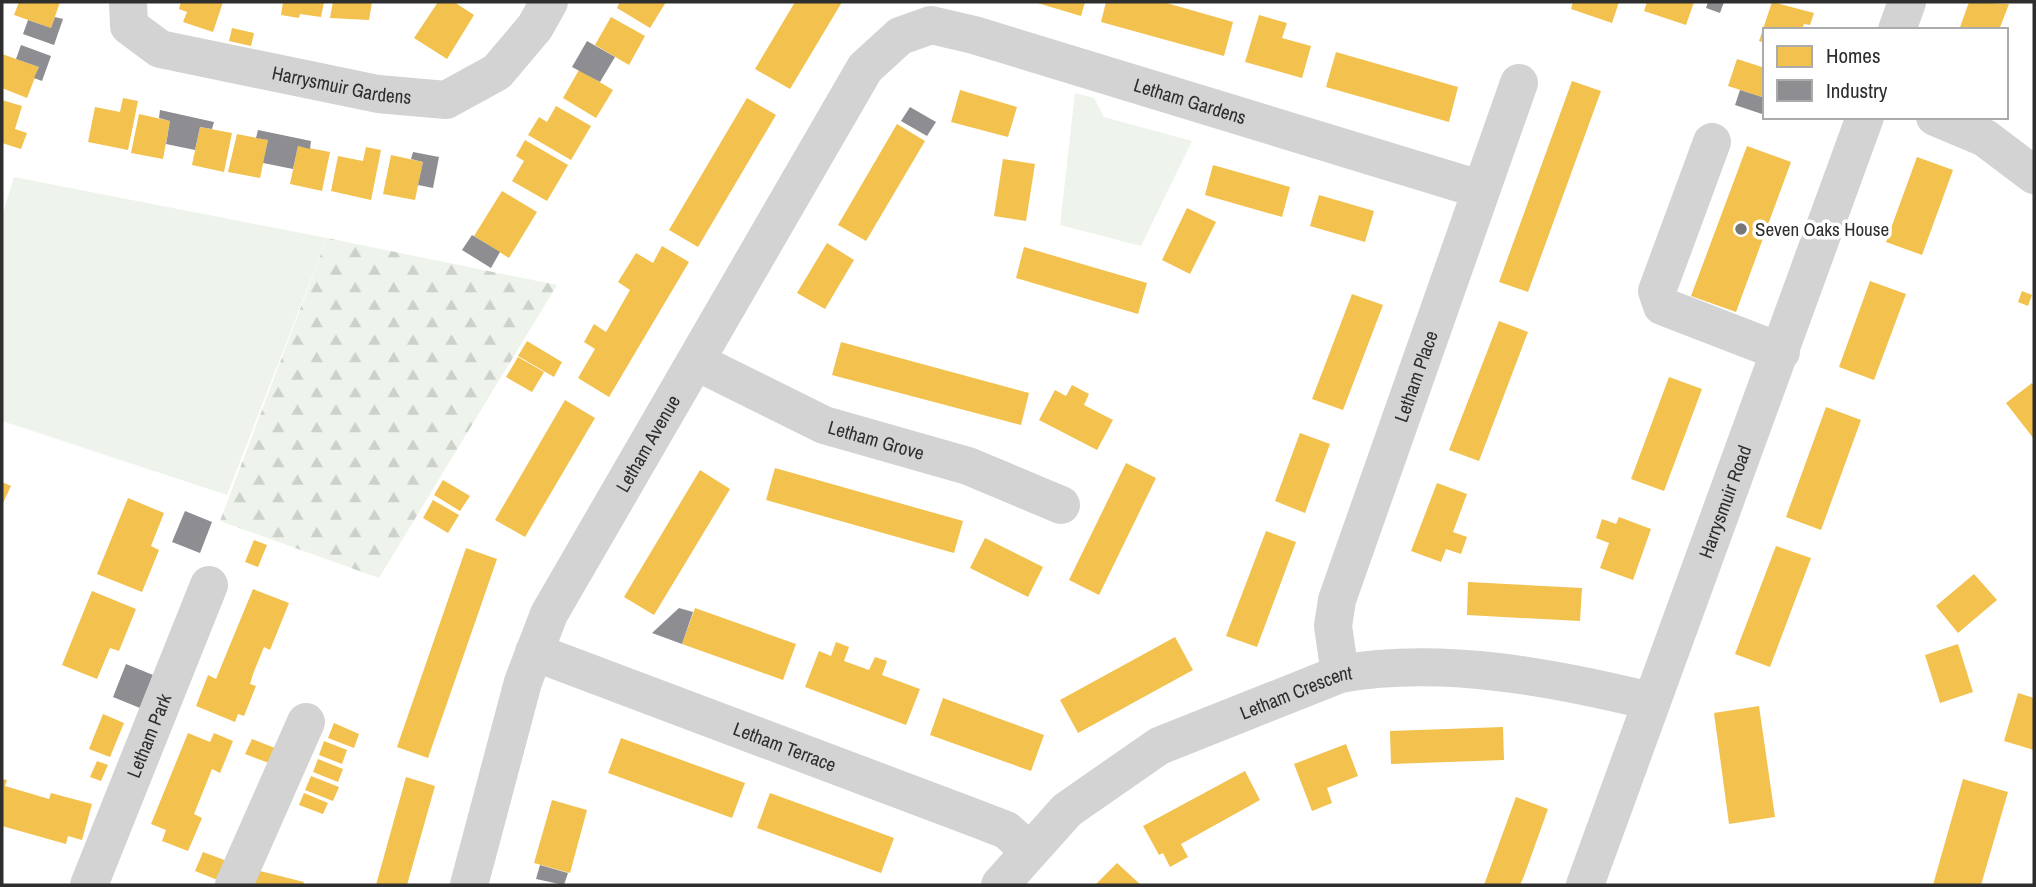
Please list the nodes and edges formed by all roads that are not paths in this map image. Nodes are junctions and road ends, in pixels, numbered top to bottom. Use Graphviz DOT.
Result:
graph roads {
  1 [pos="128,2"];
  2 [pos="550,2"];
  3 [pos="1907,2"];
  4 [pos="1898,28"];
  5 [pos="900,36"];
  6 [pos="1519,83"];
  7 [pos="1864,119"];
  8 [pos="1940,119"];
  9 [pos="1713,142"];
  10 [pos="2034,175"];
  11 [pos="1479,189"];
  12 [pos="1781,352"];
  13 [pos="697,362"];
  14 [pos="1061,504"];
  15 [pos="209,585"];
  16 [pos="534,652"];
  17 [pos="1340,674"];
  18 [pos="1650,701"];
  19 [pos="306,722"];
  20 [pos="1030,850"];
  21 [pos="89,885"];
  22 [pos="234,885"];
  23 [pos="469,885"];
  24 [pos="1000,885"];
  25 [pos="1585,885"];
  1 -- 2 [label="street, Harrysmuir Gardens"];
  3 -- 4 [label="street"];
  5 -- 11 [label="street, Letham Gardens"];
  5 -- 13 [label="street, Letham Avenue"];
  6 -- 11 [label="street, Letham Place"];
  7 -- 12 [label="street, Harrysmuir Road"];
  8 -- 10 [label="street"];
  9 -- 12 [label="street"];
  11 -- 17 [label="street, Letham Place"];
  12 -- 18 [label="street, Harrysmuir Road"];
  13 -- 14 [label="street, Letham Grove"];
  13 -- 16 [label="street, Letham Avenue"];
  15 -- 21 [label="street, Letham Park"];
  16 -- 20 [label="street, Letham Terrace"];
  16 -- 23 [label="street, Letham Avenue"];
  17 -- 18 [label="street, Letham Crescent"];
  17 -- 20 [label="street, Letham Crescent"];
  18 -- 25 [label="street, Harrysmuir Road"];
  19 -- 22 [label="street"];
  20 -- 24 [label="street, Letham Crescent"];
}
